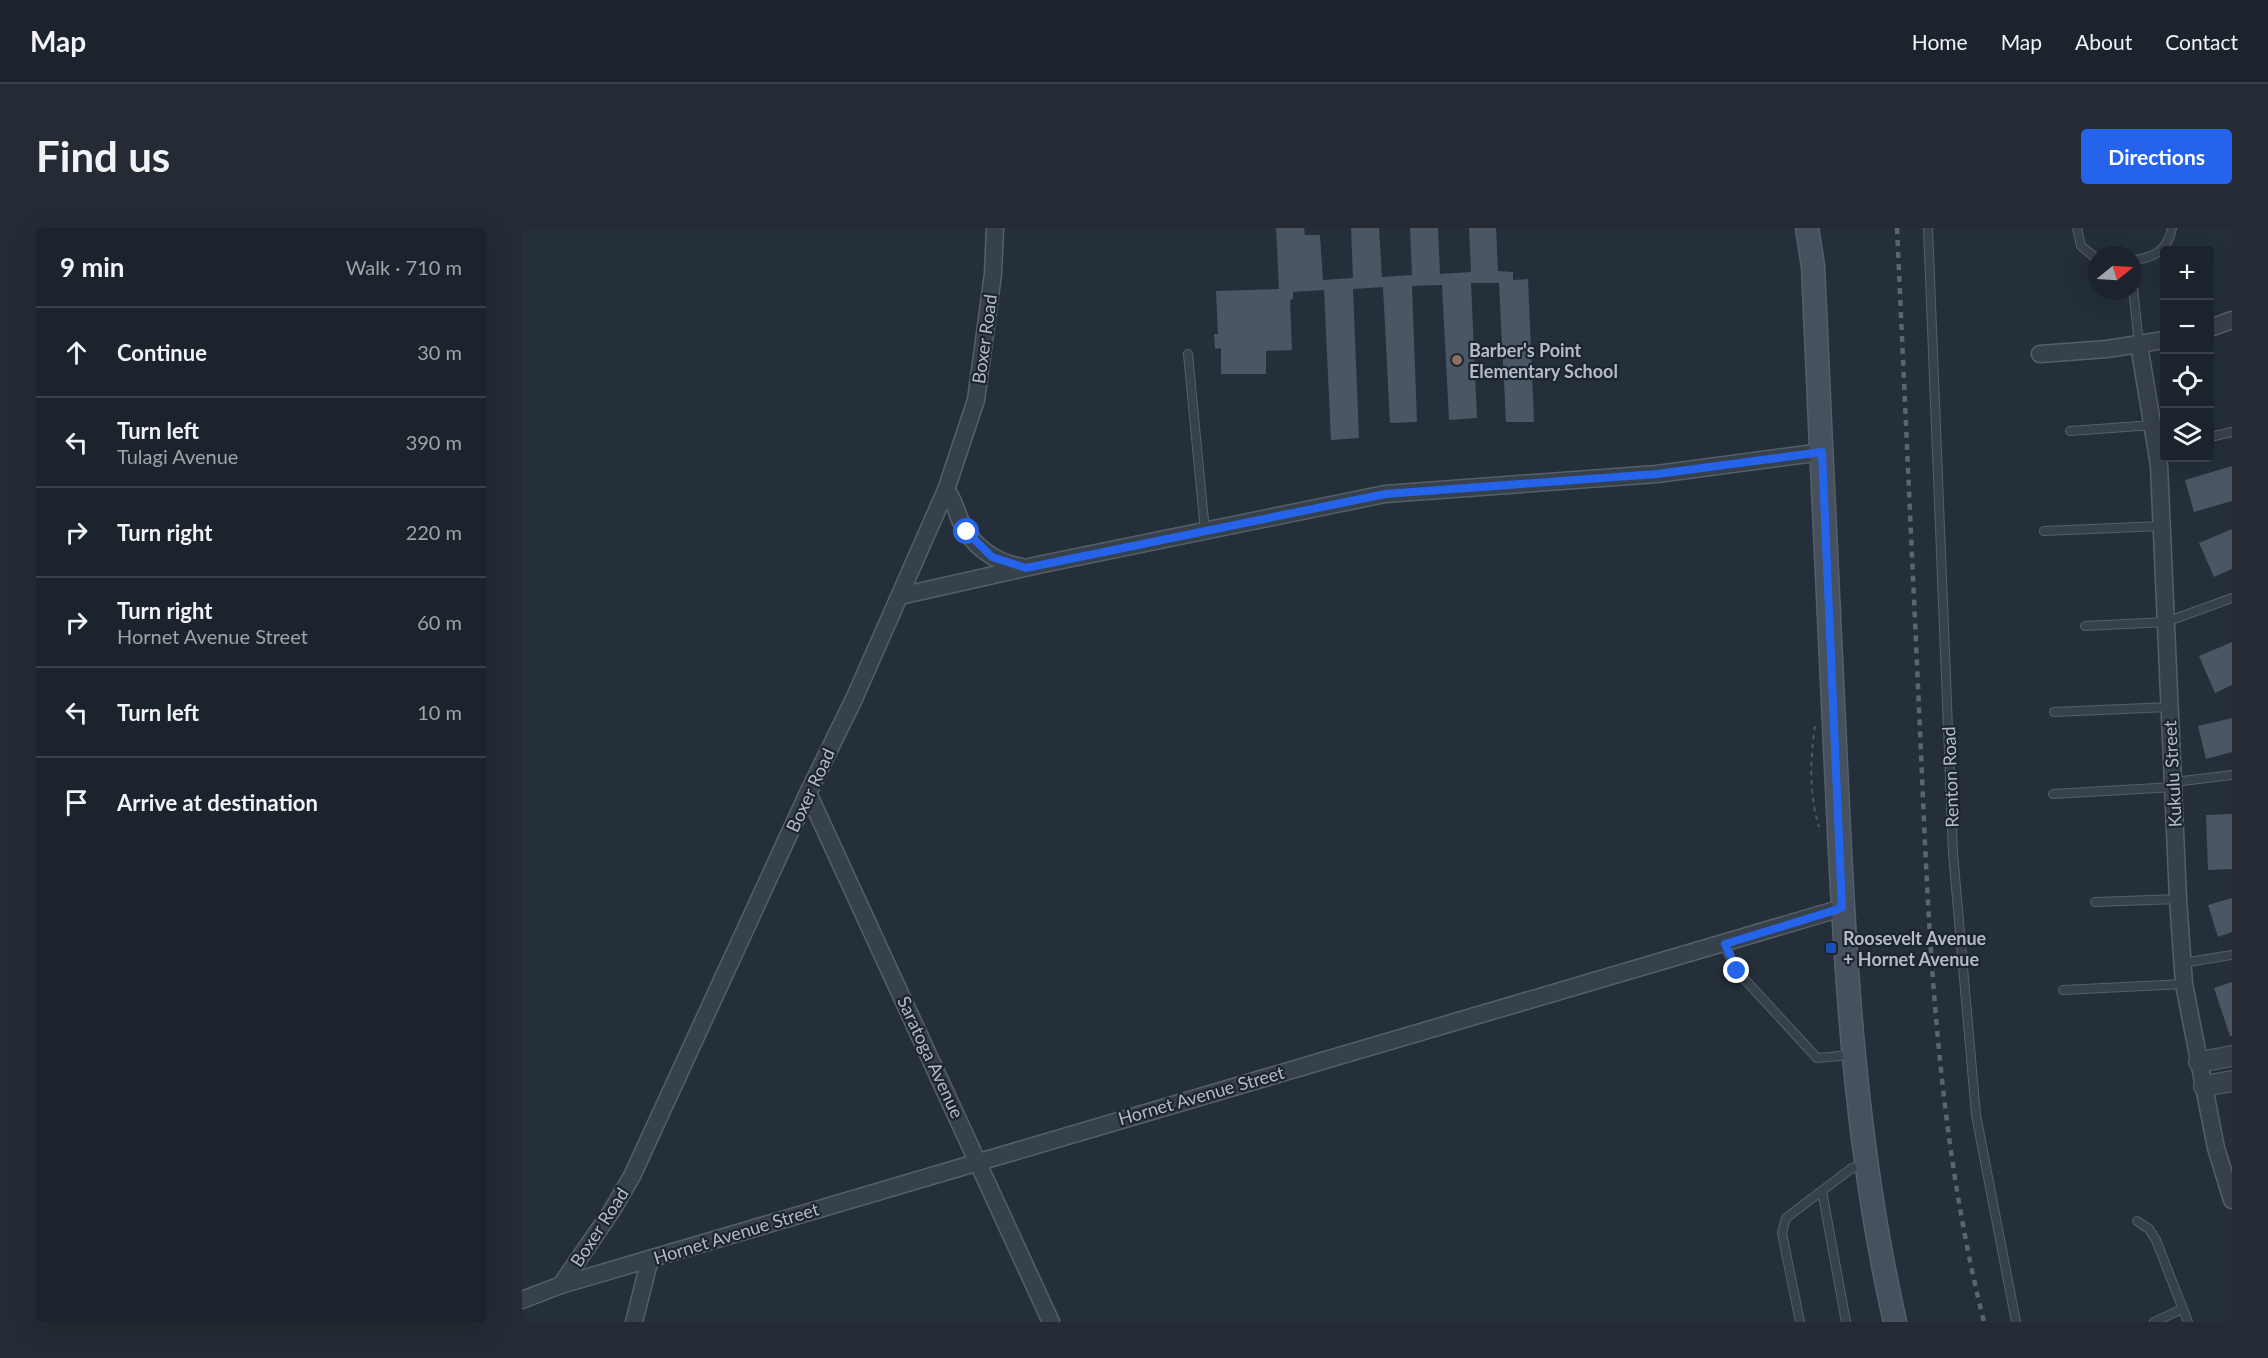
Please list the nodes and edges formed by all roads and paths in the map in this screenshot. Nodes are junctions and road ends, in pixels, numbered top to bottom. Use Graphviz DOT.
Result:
graph roads {
  1 [pos="994,228"];
  2 [pos="1807,228"];
  3 [pos="1815,228"];
  4 [pos="1928,228"];
  5 [pos="2078,228"];
  6 [pos="2172,228"];
  7 [pos="2088,252"];
  8 [pos="2142,259"];
  9 [pos="1813,266"];
  10 [pos="2134,300"];
  11 [pos="2232,320"];
  12 [pos="2214,327"];
  13 [pos="2160,341"];
  14 [pos="2139,345"];
  15 [pos="1188,354"];
  16 [pos="2040,354"];
  17 [pos="2154,425"];
  18 [pos="2070,431"];
  19 [pos="2232,432"];
  20 [pos="2214,436"];
  21 [pos="2160,443"];
  22 [pos="1822,452"];
  23 [pos="2161,462"];
  24 [pos="946,490"];
  25 [pos="2161,526"];
  26 [pos="1205,531"];
  27 [pos="2044,531"];
  28 [pos="1026,568"];
  29 [pos="900,596"];
  30 [pos="2232,598"];
  31 [pos="2166,622"];
  32 [pos="2085,626"];
  33 [pos="2169,708"];
  34 [pos="2054,712"];
  35 [pos="1815,726"];
  36 [pos="2232,775"];
  37 [pos="2174,785"];
  38 [pos="808,793"];
  39 [pos="2053,794"];
  40 [pos="1820,830"];
  41 [pos="2178,899"];
  42 [pos="2095,902"];
  43 [pos="1842,908"];
  44 [pos="1725,944"];
  45 [pos="2232,955"];
  46 [pos="2182,963"];
  47 [pos="2184,984"];
  48 [pos="2063,990"];
  49 [pos="1852,1055"];
  50 [pos="2232,1056"];
  51 [pos="2199,1062"];
  52 [pos="2232,1081"];
  53 [pos="2204,1086"];
  54 [pos="979,1161"];
  55 [pos="1865,1166"];
  56 [pos="1822,1191"];
  57 [pos="2232,1200"];
  58 [pos="2137,1221"];
  59 [pos="650,1259"];
  60 [pos="561,1285"];
  61 [pos="522,1300"];
  62 [pos="2182,1309"];
  63 [pos="634,1322"];
  64 [pos="1051,1322"];
  65 [pos="1800,1322"];
  66 [pos="1846,1322"];
  67 [pos="1895,1322"];
  68 [pos="2016,1322"];
  69 [pos="2154,1322"];
  70 [pos="2188,1322"];
  1 -- 24 [label="street, Boxer Road"];
  2 -- 9 [label="main road"];
  3 -- 9 [label="main road"];
  4 -- 68 [label="lane, Renton Road"];
  5 -- 7 [label="lane"];
  6 -- 8 [label="lane"];
  9 -- 22 [label="main road"];
  10 -- 14 [label="lane"];
  11 -- 12 [label="street"];
  13 -- 14 [label="street"];
  14 -- 16 [label="street"];
  14 -- 17 [label="street, Kukulu Street"];
  15 -- 26 [label="lane"];
  17 -- 18 [label="lane"];
  17 -- 21 [label="street, Kukulu Street"];
  19 -- 20 [label="lane"];
  22 -- 26 [label="street"];
  22 -- 43 [label="main road"];
  23 -- 25 [label="street, Kukulu Street"];
  24 -- 28 [label="street"];
  24 -- 29 [label="street, Boxer Road"];
  25 -- 27 [label="lane"];
  25 -- 31 [label="street, Kukulu Street"];
  26 -- 28 [label="street"];
  28 -- 29 [label="street"];
  29 -- 38 [label="street, Boxer Road"];
  30 -- 31 [label="lane"];
  31 -- 32 [label="lane"];
  31 -- 33 [label="street, Kukulu Street"];
  33 -- 34 [label="lane"];
  33 -- 37 [label="street, Kukulu Street"];
  35 -- 40 [label="path"];
  36 -- 37 [label="lane"];
  37 -- 39 [label="lane"];
  37 -- 41 [label="street, Kukulu Street"];
  38 -- 54 [label="street, Saratoga Avenue"];
  38 -- 60 [label="street, Boxer Road"];
  41 -- 42 [label="lane"];
  41 -- 46 [label="street, Kukulu Street"];
  43 -- 44 [label="street, Hornet Avenue Street"];
  43 -- 49 [label="main road"];
  44 -- 49 [label="lane"];
  44 -- 54 [label="street, Hornet Avenue Street"];
  45 -- 46 [label="lane"];
  46 -- 47 [label="street, Kukulu Street"];
  47 -- 48 [label="lane"];
  47 -- 51 [label="street, Kukulu Street"];
  49 -- 55 [label="main road"];
  50 -- 51 [label="street"];
  51 -- 53 [label="street, Kukulu Street"];
  52 -- 53 [label="street"];
  53 -- 57 [label="street, Kukulu Street"];
  54 -- 59 [label="street, Hornet Avenue Street"];
  54 -- 64 [label="street, Saratoga Avenue"];
  55 -- 56 [label="lane"];
  55 -- 67 [label="main road"];
  56 -- 65 [label="lane"];
  56 -- 66 [label="lane"];
  58 -- 62 [label="lane"];
  59 -- 60 [label="street, Hornet Avenue Street"];
  59 -- 63 [label="street"];
  60 -- 61 [label="street, Boxer Road"];
  62 -- 69 [label="lane"];
  62 -- 70 [label="lane"];
}
